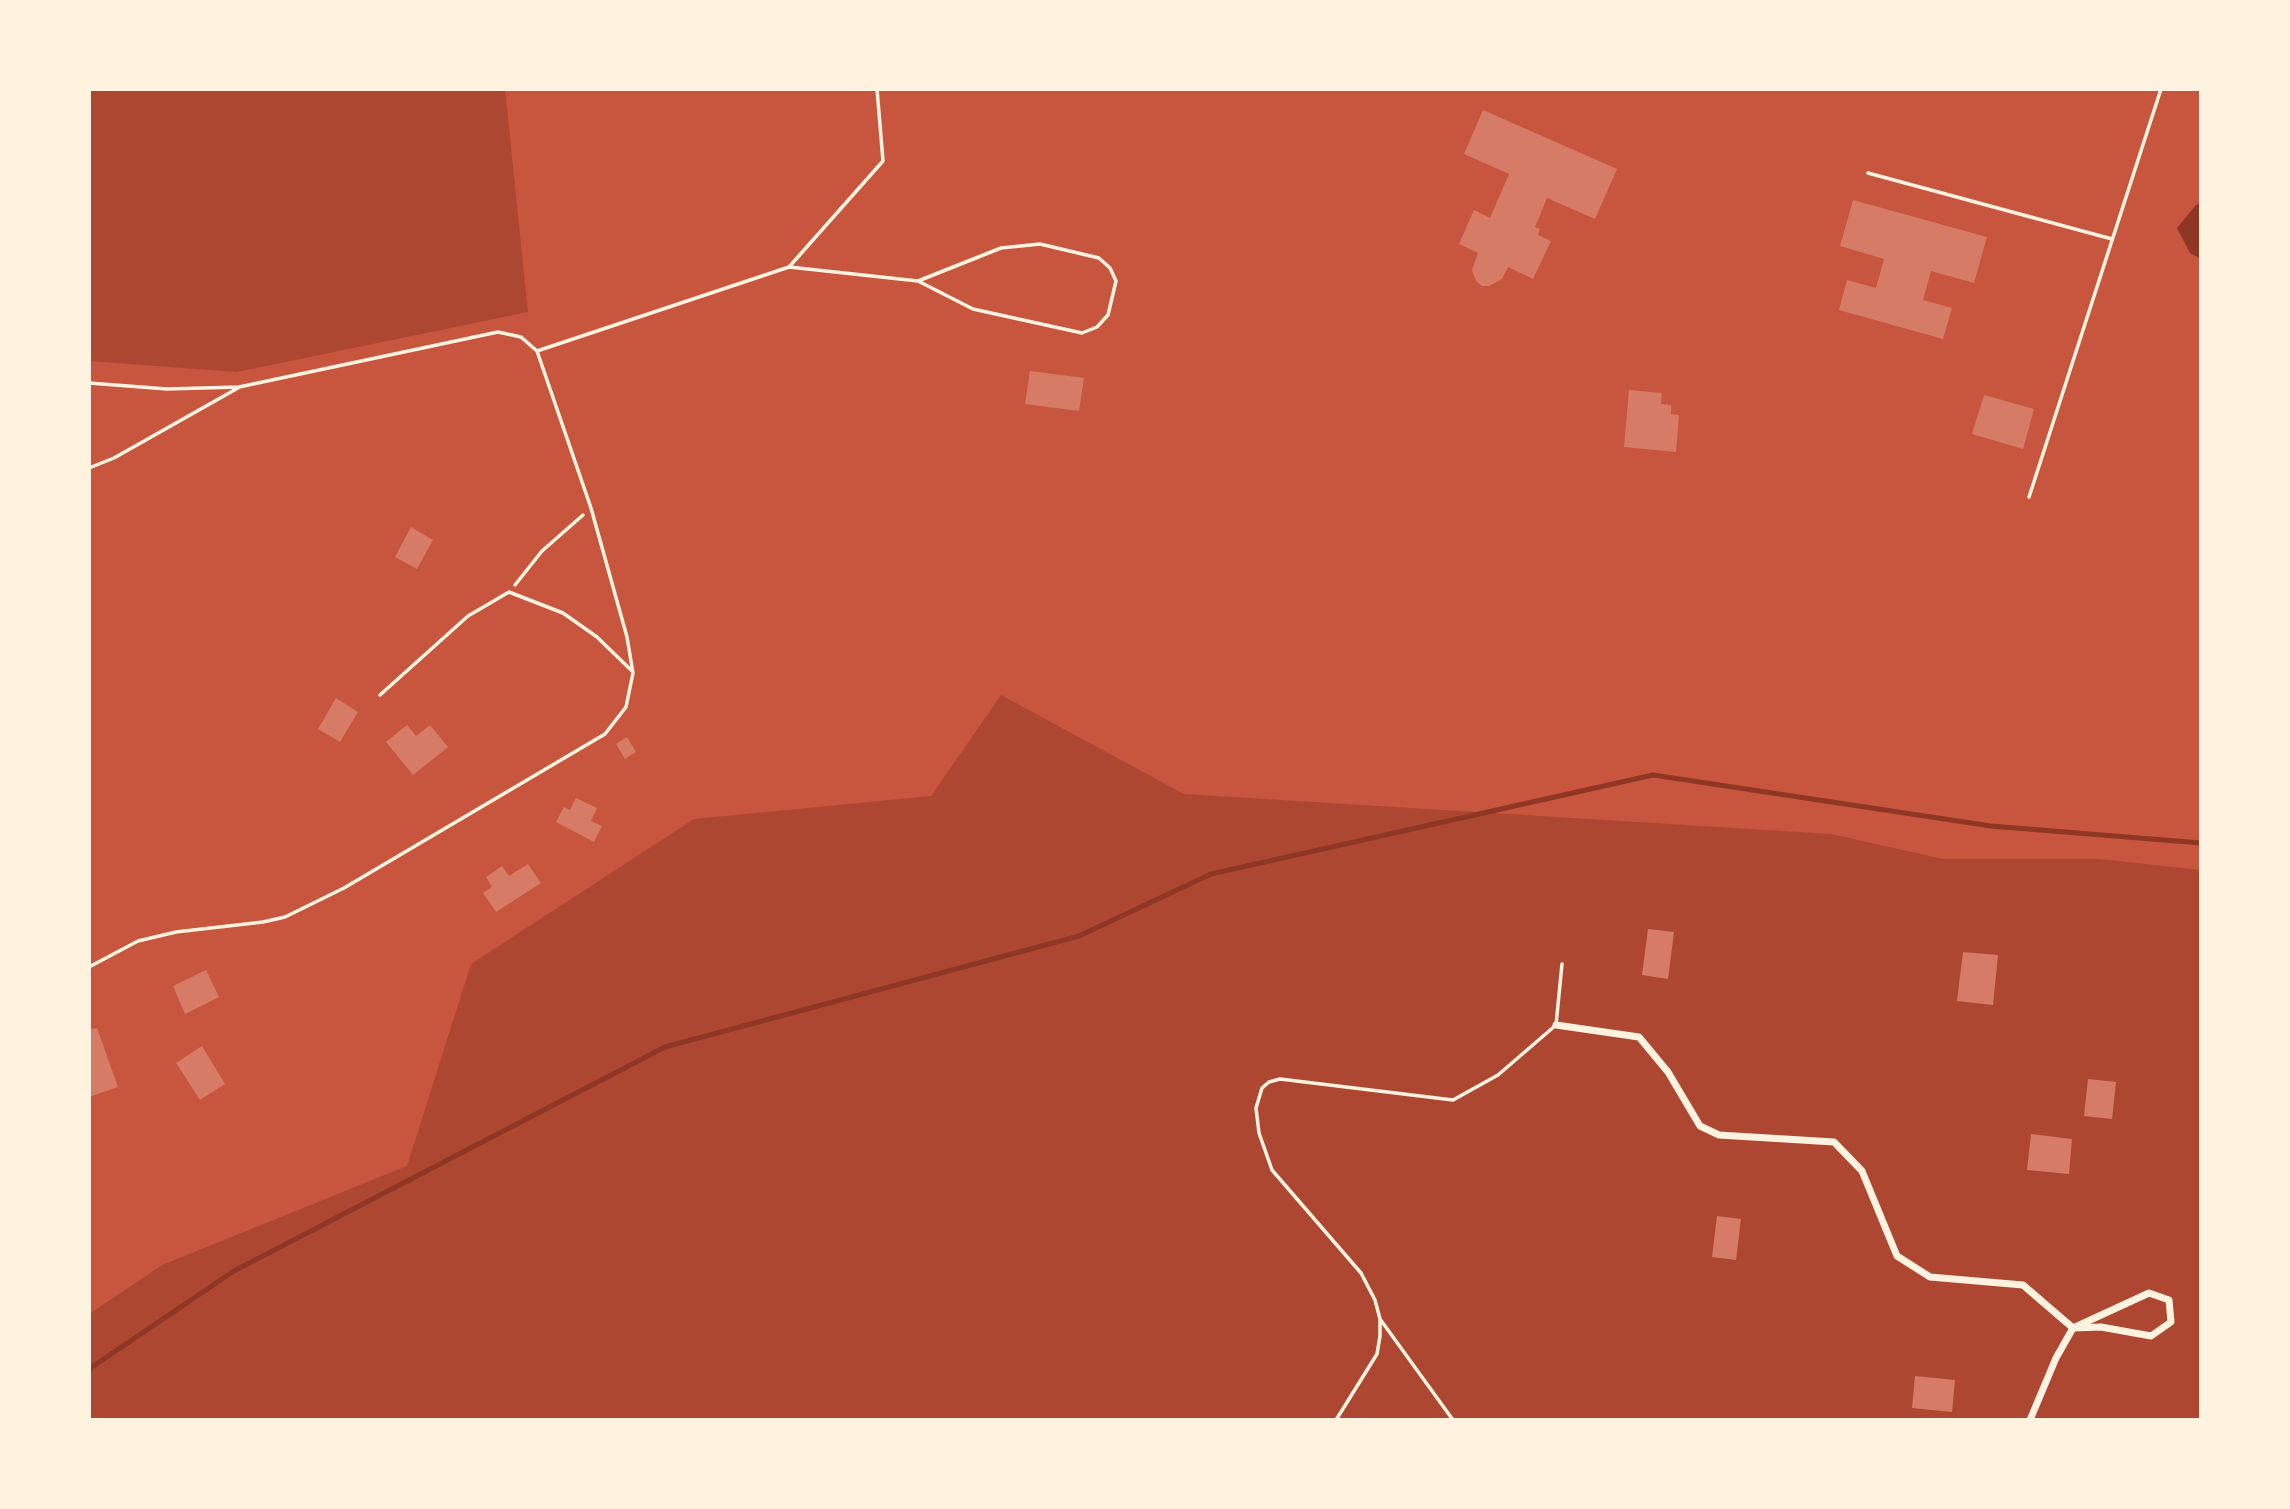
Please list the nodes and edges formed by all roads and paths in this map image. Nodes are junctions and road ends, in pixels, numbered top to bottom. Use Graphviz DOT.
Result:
graph roads {
  1 [pos="877,89"];
  2 [pos="2161,89"];
  3 [pos="1868,173"];
  4 [pos="2112,239"];
  5 [pos="789,267"];
  6 [pos="918,281"];
  7 [pos="537,351"];
  8 [pos="89,383"];
  9 [pos="239,387"];
  10 [pos="89,468"];
  11 [pos="2029,497"];
  12 [pos="592,508"];
  13 [pos="509,592"];
  14 [pos="633,673"];
  15 [pos="380,695"];
  16 [pos="1562,964"];
  17 [pos="89,967"];
  18 [pos="1556,1025"];
  19 [pos="1380,1319"];
  20 [pos="2073,1328"];
  21 [pos="1336,1420"];
  22 [pos="1453,1420"];
  23 [pos="2031,1420"];
  1 -- 5 [label="lane"];
  2 -- 4 [label="lane"];
  3 -- 4 [label="lane"];
  4 -- 11 [label="lane"];
  5 -- 6 [label="lane"];
  5 -- 7 [label="lane"];
  6 -- 6 [label="lane"];
  7 -- 9 [label="lane"];
  7 -- 12 [label="lane"];
  8 -- 9 [label="lane"];
  9 -- 10 [label="lane"];
  12 -- 13 [label="path"];
  12 -- 14 [label="lane"];
  13 -- 14 [label="lane"];
  13 -- 15 [label="lane"];
  14 -- 17 [label="lane"];
  16 -- 18 [label="lane"];
  18 -- 19 [label="lane"];
  18 -- 20 [label="street"];
  19 -- 21 [label="lane"];
  19 -- 22 [label="lane"];
  20 -- 20 [label="street"];
  20 -- 23 [label="street"];
}
